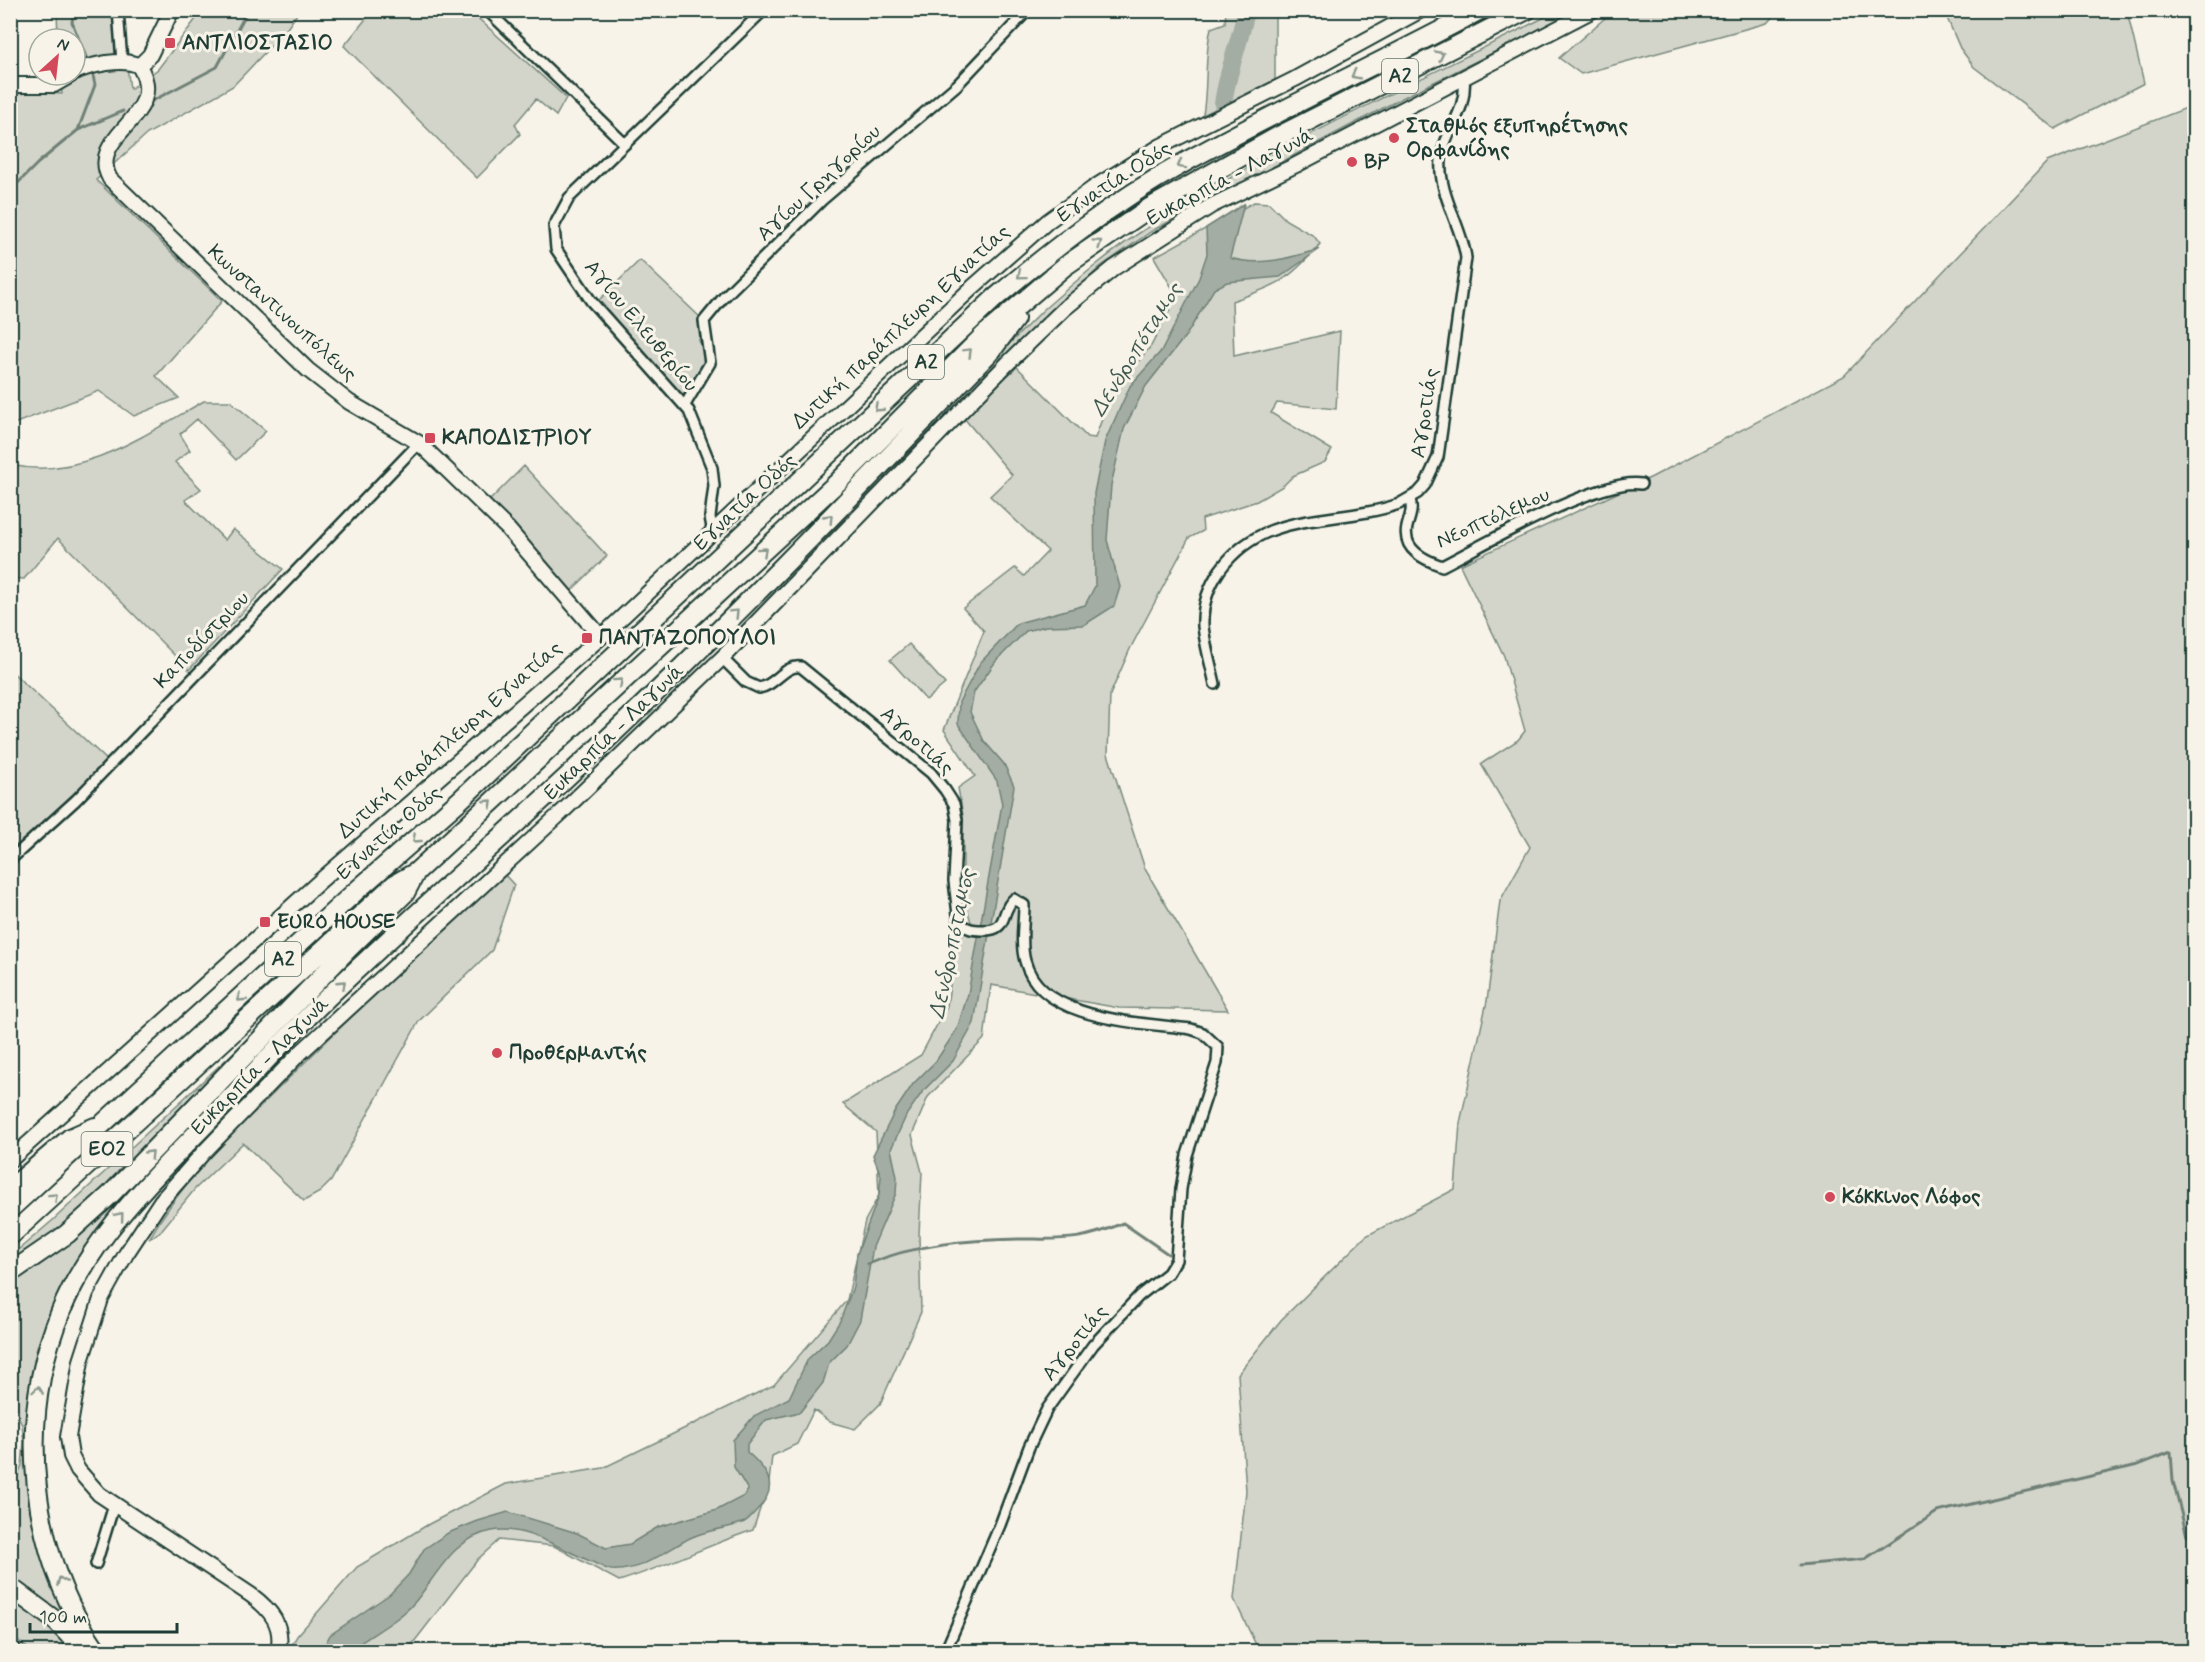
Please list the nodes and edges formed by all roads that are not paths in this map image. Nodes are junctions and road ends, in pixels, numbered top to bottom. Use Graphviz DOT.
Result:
graph roads {
  1 [pos="118,10"];
  2 [pos="171,10"];
  3 [pos="487,10"];
  4 [pos="764,10"];
  5 [pos="1028,10"];
  6 [pos="1421,10"];
  7 [pos="1480,10"];
  8 [pos="1527,10"];
  9 [pos="1593,10"];
  10 [pos="122,62"];
  11 [pos="139,66"];
  12 [pos="87,69"];
  13 [pos="1464,77"];
  14 [pos="10,85"];
  15 [pos="27,85"];
  16 [pos="625,144"];
  17 [pos="1035,292"];
  18 [pos="685,405"];
  19 [pos="419,443"];
  20 [pos="1641,484"];
  21 [pos="1410,499"];
  22 [pos="713,533"];
  23 [pos="601,637"];
  24 [pos="722,658"];
  25 [pos="1215,684"];
  26 [pos="10,860"];
  27 [pos="416,872"];
  28 [pos="108,1121"];
  29 [pos="10,1160"];
  30 [pos="10,1189"];
  31 [pos="10,1209"];
  32 [pos="10,1236"];
  33 [pos="10,1273"];
  34 [pos="114,1505"];
  35 [pos="96,1564"];
  36 [pos="10,1587"];
  37 [pos="86,1652"];
  38 [pos="98,1652"];
  39 [pos="278,1652"];
  40 [pos="945,1652"];
  1 -- 10 [label="street"];
  2 -- 11 [label="street"];
  3 -- 16 [label="street"];
  4 -- 16 [label="street, Αγίου Ελευθερίου"];
  5 -- 18 [label="street, Αγίου Γρηγορίου"];
  6 -- 22 [label="street, Δυτική παράπλευρη Εγνατίας"];
  7 -- 28 [label="highway, Εγνατία Οδός / Α2, one-way"];
  17 -- 8 [label="highway, Εγνατία Οδός / Α2, one-way"];
  9 -- 13 [label="street, Ευκαρπία - Λαγυνά"];
  10 -- 11 [label="street"];
  10 -- 12 [label="street"];
  11 -- 19 [label="street, Κωνσταντινουπόλεως"];
  13 -- 21 [label="street, Αγροτιάς"];
  13 -- 24 [label="street, Ευκαρπία - Λαγυνά"];
  14 -- 15 [label="street"];
  16 -- 18 [label="street, Αγίου Ελευθερίου"];
  27 -- 17 [label="highway, Εγνατία Οδός / Α2, one-way"];
  38 -- 17 [label="highway, one-way"];
  18 -- 22 [label="street, Αγίου Ελευθερίου"];
  19 -- 23 [label="street, Κωνσταντινουπόλεως"];
  19 -- 26 [label="street, Καποδίστριου"];
  20 -- 21 [label="street, Νεοπτόλεμου"];
  21 -- 25 [label="street, Αγροτιάς"];
  22 -- 23 [label="street, Δυτική παράπλευρη Εγνατίας"];
  23 -- 29 [label="street, Δυτική παράπλευρη Εγνατίας"];
  24 -- 34 [label="street, Ευκαρπία - Λαγυνά"];
  24 -- 40 [label="street, Αγροτιάς"];
  32 -- 27 [label="highway, ΕΟ2, one-way"];
  33 -- 27 [label="highway, Α2, one-way"];
  28 -- 30 [label="highway, Α2"];
  28 -- 31 [label="highway, ΕΟ2"];
  34 -- 35 [label="street"];
  34 -- 39 [label="street, Ευκαρπία - Λαγυνά"];
  36 -- 37 [label="highway"];
}
